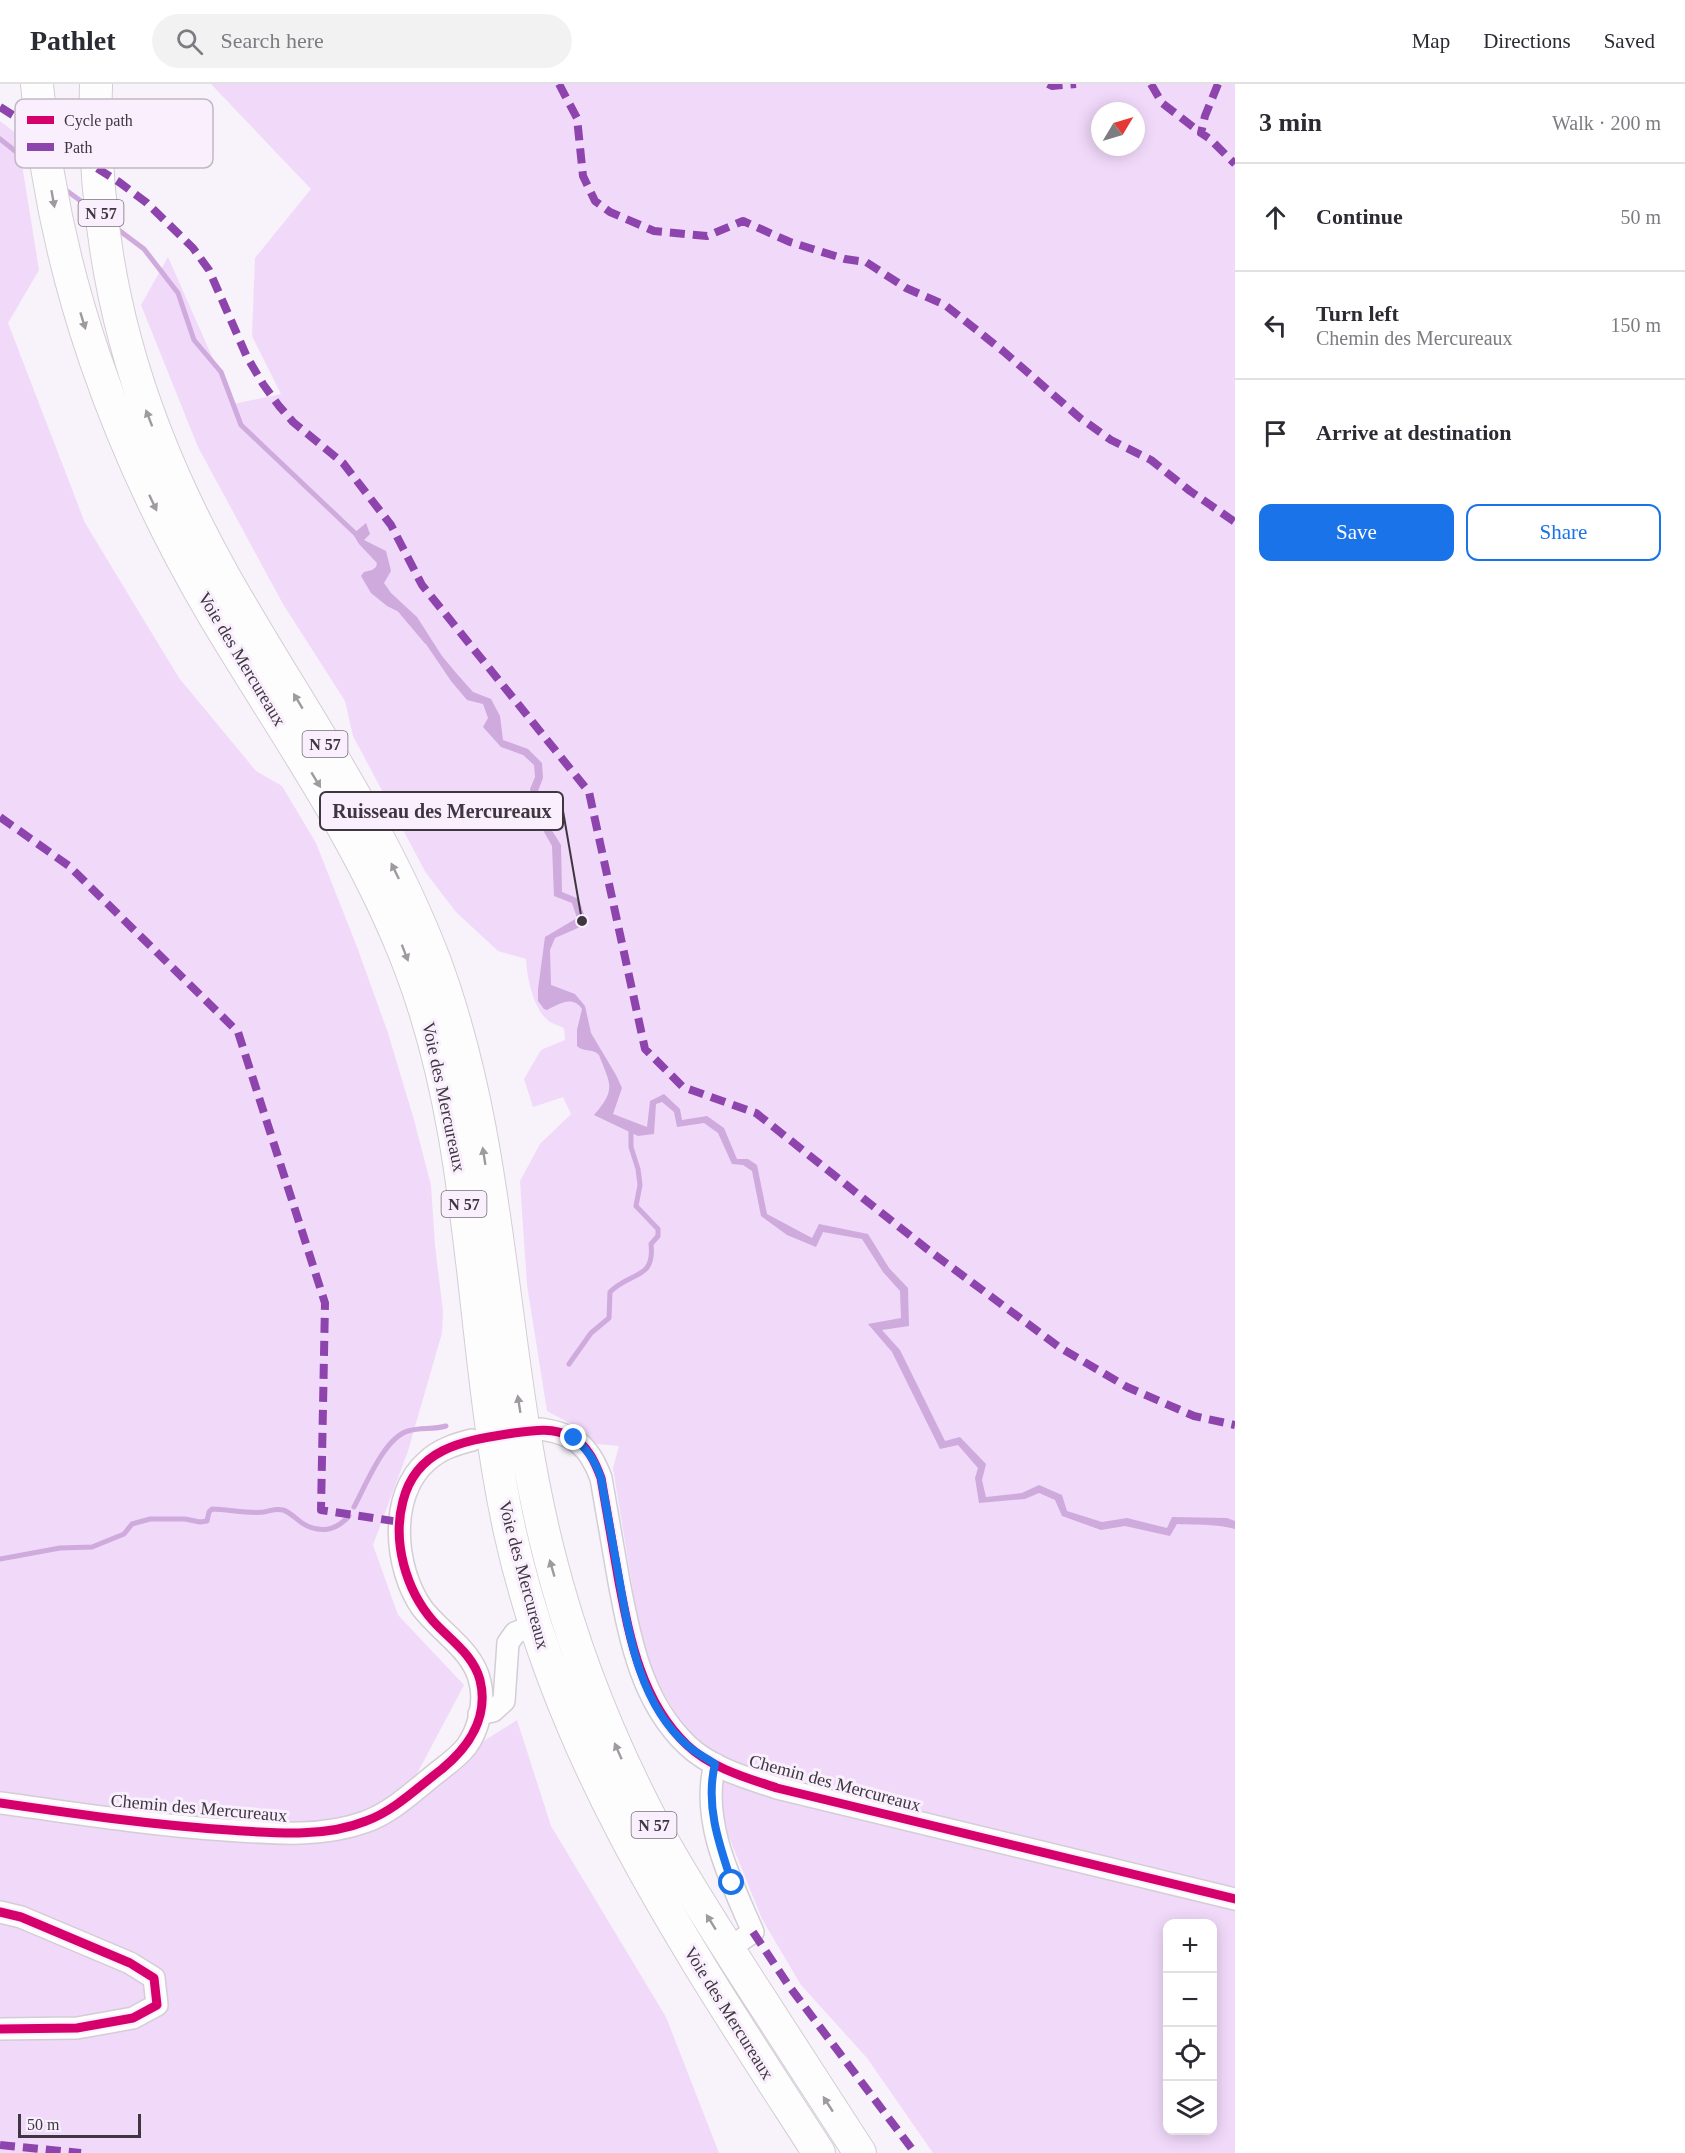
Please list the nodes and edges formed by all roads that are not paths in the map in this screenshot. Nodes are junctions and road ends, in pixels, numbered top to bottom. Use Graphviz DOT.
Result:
graph roads {
  1 [pos="48,168"];
  2 [pos="98,168"];
  3 [pos="541,1429"];
  4 [pos="472,1440"];
  5 [pos="536,1624"];
  6 [pos="479,1714"];
  7 [pos="715,1764"];
  8 [pos="0,1803"];
  9 [pos="1235,1899"];
  10 [pos="0,1912"];
  11 [pos="728,1949"];
  12 [pos="0,2029"];
  13 [pos="819,2153"];
  14 [pos="860,2153"];
  1 -- 5 [label="highway, Voie des Mercureaux / N 57, one-way"];
  11 -- 2 [label="highway, Voie des Mercureaux / N 57, one-way"];
  3 -- 7 [label="street, Chemin des Mercureaux"];
  4 -- 6 [label="street, Chemin des Mercureaux"];
  5 -- 6 [label="street"];
  5 -- 13 [label="highway, Voie des Mercureaux / N 57"];
  6 -- 8 [label="street, Chemin des Mercureaux"];
  7 -- 9 [label="street, Chemin des Mercureaux"];
  7 -- 11 [label="street"];
  10 -- 12 [label="street"];
  14 -- 11 [label="highway, Voie des Mercureaux / N 57, one-way"];
}
